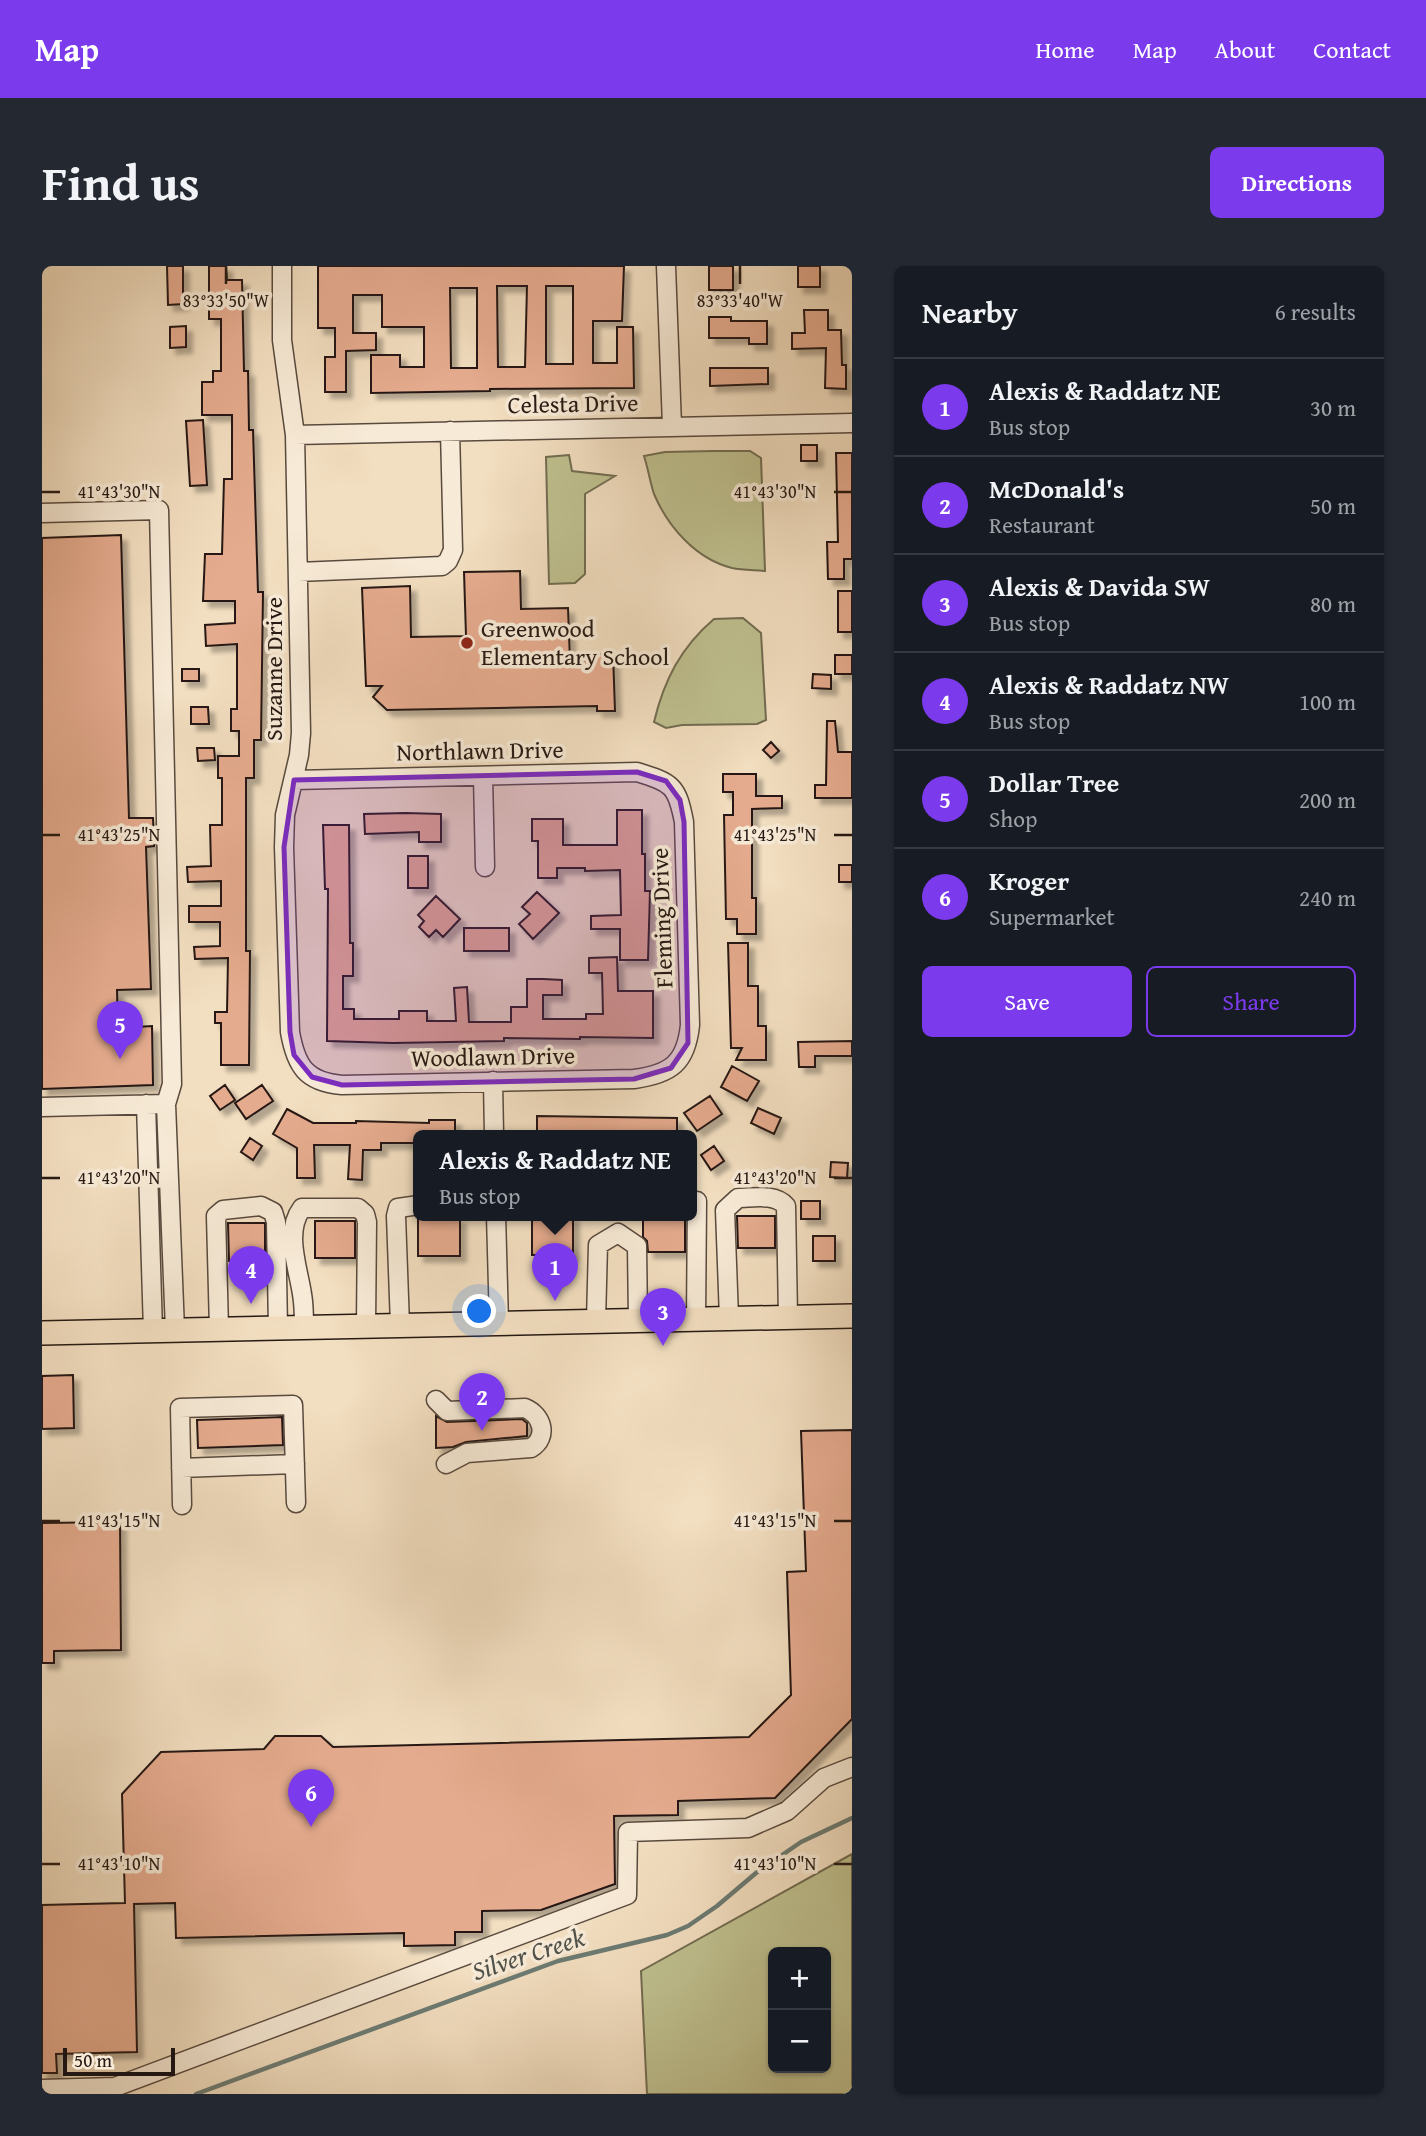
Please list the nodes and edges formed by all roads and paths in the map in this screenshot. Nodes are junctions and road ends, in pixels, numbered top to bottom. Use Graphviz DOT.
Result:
graph roads {
  1 [pos="282,266"];
  2 [pos="666,266"];
  3 [pos="852,423"];
  4 [pos="672,426"];
  5 [pos="450,431"];
  6 [pos="295,435"];
  7 [pos="42,513"];
  8 [pos="298,572"];
  9 [pos="482,776"];
  10 [pos="294,780"];
  11 [pos="666,781"];
  12 [pos="485,867"];
  13 [pos="682,1057"];
  14 [pos="303,1069"];
  15 [pos="493,1081"];
  16 [pos="146,1104"];
  17 [pos="166,1104"];
  18 [pos="42,1107"];
  19 [pos="494,1130"];
  20 [pos="697,1201"];
  21 [pos="413,1206"];
  22 [pos="725,1210"];
  23 [pos="496,1221"];
  24 [pos="694,1221"];
  25 [pos="617,1224"];
  26 [pos="276,1239"];
  27 [pos="295,1239"];
  28 [pos="852,1316"];
  29 [pos="788,1317"];
  30 [pos="729,1318"];
  31 [pos="696,1319"];
  32 [pos="638,1320"];
  33 [pos="596,1321"];
  34 [pos="499,1323"];
  35 [pos="400,1325"];
  36 [pos="366,1326"];
  37 [pos="304,1327"];
  38 [pos="278,1328"];
  39 [pos="219,1329"];
  40 [pos="164,1331"];
  41 [pos="42,1333"];
  42 [pos="436,1400"];
  43 [pos="295,1464"];
  44 [pos="446,1464"];
  45 [pos="181,1468"];
  46 [pos="296,1503"];
  47 [pos="182,1506"];
  48 [pos="852,1766"];
  49 [pos="42,2089"];
  1 -- 6 [label="street, Suzanne Drive"];
  2 -- 4 [label="street"];
  3 -- 4 [label="street, Celesta Drive"];
  4 -- 5 [label="street, Celesta Drive"];
  5 -- 6 [label="street, Celesta Drive"];
  5 -- 8 [label="street"];
  6 -- 8 [label="street, Suzanne Drive"];
  7 -- 17 [label="street"];
  8 -- 10 [label="street, Suzanne Drive"];
  9 -- 10 [label="street, Northlawn Drive"];
  9 -- 11 [label="street, Northlawn Drive"];
  9 -- 12 [label="street"];
  10 -- 14 [label="street, Suzanne Drive"];
  11 -- 13 [label="street, Fleming Drive"];
  13 -- 15 [label="street, Woodlawn Drive"];
  14 -- 15 [label="street, Woodlawn Drive"];
  15 -- 19 [label="street"];
  16 -- 17 [label="street"];
  16 -- 18 [label="street"];
  16 -- 40 [label="street"];
  17 -- 40 [label="street"];
  20 -- 22 [label="street"];
  21 -- 35 [label="street"];
  22 -- 29 [label="street"];
  22 -- 30 [label="street"];
  23 -- 34 [label="street"];
  24 -- 31 [label="street"];
  25 -- 32 [label="street"];
  25 -- 33 [label="street"];
  26 -- 27 [label="street"];
  26 -- 38 [label="street"];
  26 -- 39 [label="street"];
  27 -- 36 [label="street"];
  27 -- 37 [label="street"];
  28 -- 29 [label="main road"];
  29 -- 30 [label="main road"];
  30 -- 31 [label="main road"];
  31 -- 32 [label="main road"];
  32 -- 33 [label="main road"];
  33 -- 34 [label="main road"];
  34 -- 35 [label="main road"];
  35 -- 36 [label="main road"];
  36 -- 37 [label="main road"];
  37 -- 38 [label="main road"];
  38 -- 39 [label="main road"];
  39 -- 40 [label="main road"];
  40 -- 41 [label="main road"];
  42 -- 44 [label="street"];
  43 -- 45 [label="street"];
  43 -- 45 [label="street"];
  43 -- 46 [label="street"];
  45 -- 47 [label="street"];
  48 -- 49 [label="street"];
}
